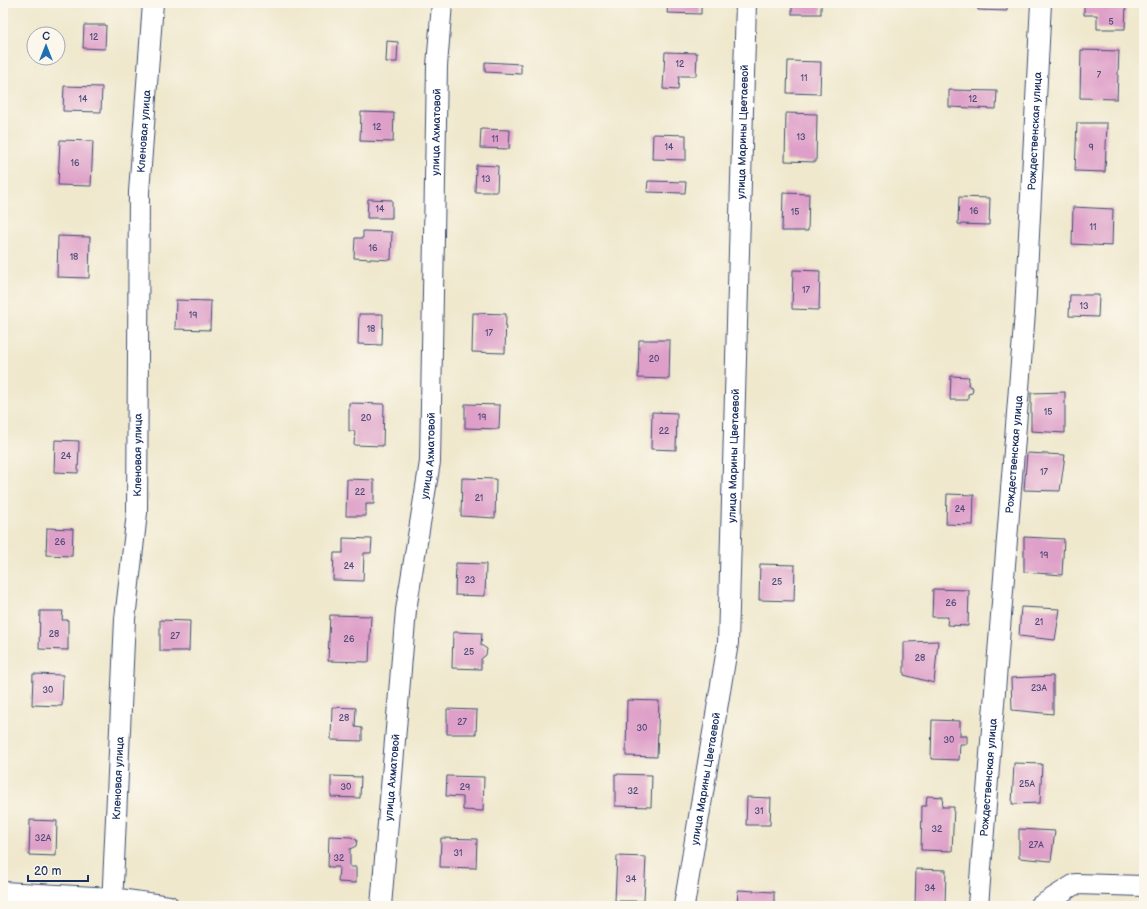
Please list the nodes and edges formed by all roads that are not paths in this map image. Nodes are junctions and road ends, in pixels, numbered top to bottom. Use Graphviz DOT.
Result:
graph roads {
  1 [pos="153,3"];
  2 [pos="442,3"];
  3 [pos="746,3"];
  4 [pos="1041,3"];
  5 [pos="1144,886"];
  6 [pos="3,892"];
  7 [pos="112,902"];
  8 [pos="170,906"];
  9 [pos="381,906"];
  10 [pos="684,906"];
  11 [pos="978,906"];
  12 [pos="1040,906"];
  1 -- 7 [label="street, Кленовая улица"];
  2 -- 9 [label="street, улица Ахматовой"];
  3 -- 10 [label="street, улица Марины Цветаевой"];
  4 -- 11 [label="street, Рождественская улица"];
  5 -- 12 [label="street"];
  6 -- 7 [label="street"];
  7 -- 8 [label="street"];
}
